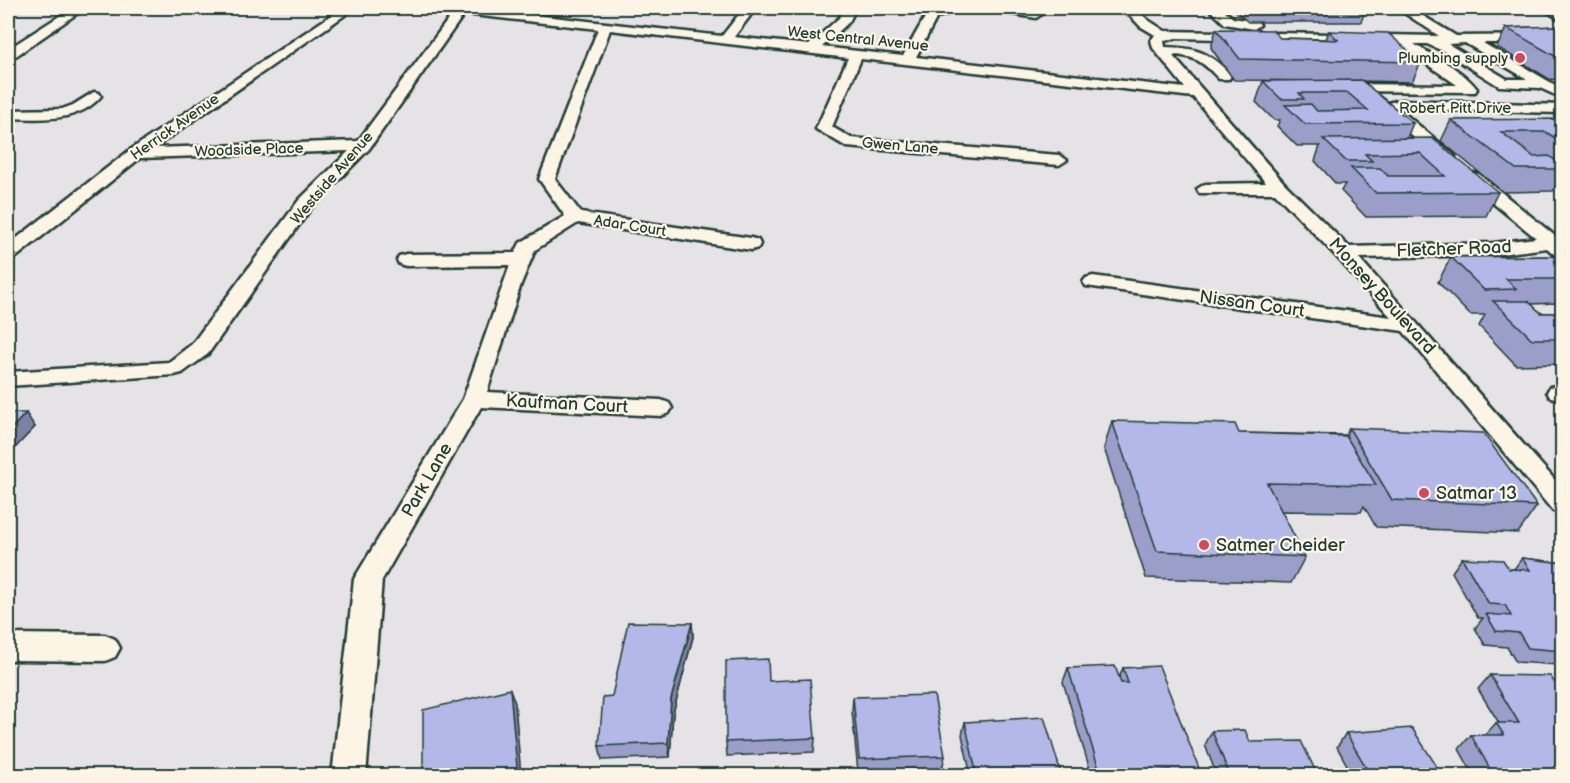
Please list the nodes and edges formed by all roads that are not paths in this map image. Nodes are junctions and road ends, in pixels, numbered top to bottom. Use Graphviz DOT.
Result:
graph roads {
  1 [pos="80,8"];
  2 [pos="349,8"];
  3 [pos="455,8"];
  4 [pos="581,8"];
  5 [pos="750,8"];
  6 [pos="850,8"];
  7 [pos="954,8"];
  8 [pos="1000,8"];
  9 [pos="1129,8"];
  10 [pos="1214,8"];
  11 [pos="1403,8"];
  12 [pos="1548,8"];
  13 [pos="1036,14"];
  14 [pos="1563,17"];
  15 [pos="563,21"];
  16 [pos="1431,25"];
  17 [pos="1454,25"];
  18 [pos="605,26"];
  19 [pos="1315,26"];
  20 [pos="1539,26"];
  21 [pos="1163,35"];
  22 [pos="1294,36"];
  23 [pos="1328,38"];
  24 [pos="1562,39"];
  25 [pos="725,40"];
  26 [pos="1399,40"];
  27 [pos="1461,44"];
  28 [pos="811,50"];
  29 [pos="1162,51"];
  30 [pos="1416,52"];
  31 [pos="8,55"];
  32 [pos="856,55"];
  33 [pos="908,61"];
  34 [pos="1224,76"];
  35 [pos="1544,84"];
  36 [pos="1563,84"];
  37 [pos="1339,88"];
  38 [pos="1196,93"];
  39 [pos="1563,94"];
  40 [pos="93,96"];
  41 [pos="1563,109"];
  42 [pos="8,114"];
  43 [pos="363,146"];
  44 [pos="136,153"];
  45 [pos="1059,160"];
  46 [pos="1279,188"];
  47 [pos="1205,189"];
  48 [pos="576,217"];
  49 [pos="752,244"];
  50 [pos="1559,245"];
  51 [pos="1344,253"];
  52 [pos="8,254"];
  53 [pos="521,259"];
  54 [pos="406,260"];
  55 [pos="1093,282"];
  56 [pos="1410,326"];
  57 [pos="8,379"];
  58 [pos="474,399"];
  59 [pos="661,408"];
  60 [pos="1563,504"];
  61 [pos="8,647"];
  62 [pos="105,648"];
  63 [pos="349,776"];
  1 -- 31 [label="street"];
  2 -- 44 [label="street, Herrick Avenue"];
  3 -- 15 [label="street, West Central Avenue"];
  3 -- 43 [label="street, Westside Avenue"];
  4 -- 15 [label="street"];
  5 -- 25 [label="street"];
  6 -- 28 [label="street"];
  7 -- 33 [label="street"];
  8 -- 13 [label="street"];
  9 -- 21 [label="street"];
  10 -- 19 [label="street"];
  11 -- 16 [label="street"];
  12 -- 14 [label="street"];
  15 -- 18 [label="street, West Central Avenue"];
  16 -- 17 [label="street"];
  16 -- 27 [label="street"];
  18 -- 25 [label="street, West Central Avenue"];
  18 -- 48 [label="street, Adar Court"];
  19 -- 23 [label="street"];
  19 -- 26 [label="street"];
  20 -- 24 [label="street"];
  21 -- 22 [label="street"];
  21 -- 29 [label="street"];
  22 -- 23 [label="street"];
  22 -- 30 [label="street"];
  23 -- 26 [label="street"];
  24 -- 27 [label="street"];
  25 -- 28 [label="street, West Central Avenue"];
  26 -- 27 [label="street"];
  26 -- 30 [label="street"];
  27 -- 35 [label="street"];
  27 -- 35 [label="street"];
  28 -- 32 [label="street, West Central Avenue"];
  29 -- 34 [label="street"];
  29 -- 38 [label="street, Monsey Boulevard"];
  30 -- 37 [label="street"];
  32 -- 33 [label="street, West Central Avenue"];
  32 -- 45 [label="street, Gwen Lane"];
  33 -- 38 [label="street, West Central Avenue"];
  35 -- 36 [label="street"];
  35 -- 39 [label="street"];
  38 -- 46 [label="street, Monsey Boulevard"];
  40 -- 42 [label="street"];
  41 -- 50 [label="street, Robert Pitt Drive"];
  43 -- 44 [label="street, Woodside Place"];
  43 -- 57 [label="street, Westside Avenue"];
  44 -- 52 [label="street, Herrick Avenue"];
  46 -- 47 [label="street"];
  46 -- 51 [label="street, Monsey Boulevard"];
  48 -- 49 [label="street, Adar Court"];
  48 -- 53 [label="street, Park Lane"];
  50 -- 51 [label="street, Fletcher Road"];
  51 -- 56 [label="street, Monsey Boulevard"];
  53 -- 54 [label="street"];
  53 -- 58 [label="street, Park Lane"];
  55 -- 56 [label="street, Nissan Court"];
  56 -- 60 [label="street, Monsey Boulevard"];
  58 -- 59 [label="street, Kaufman Court"];
  58 -- 63 [label="street, Park Lane"];
  61 -- 62 [label="street"];
}
